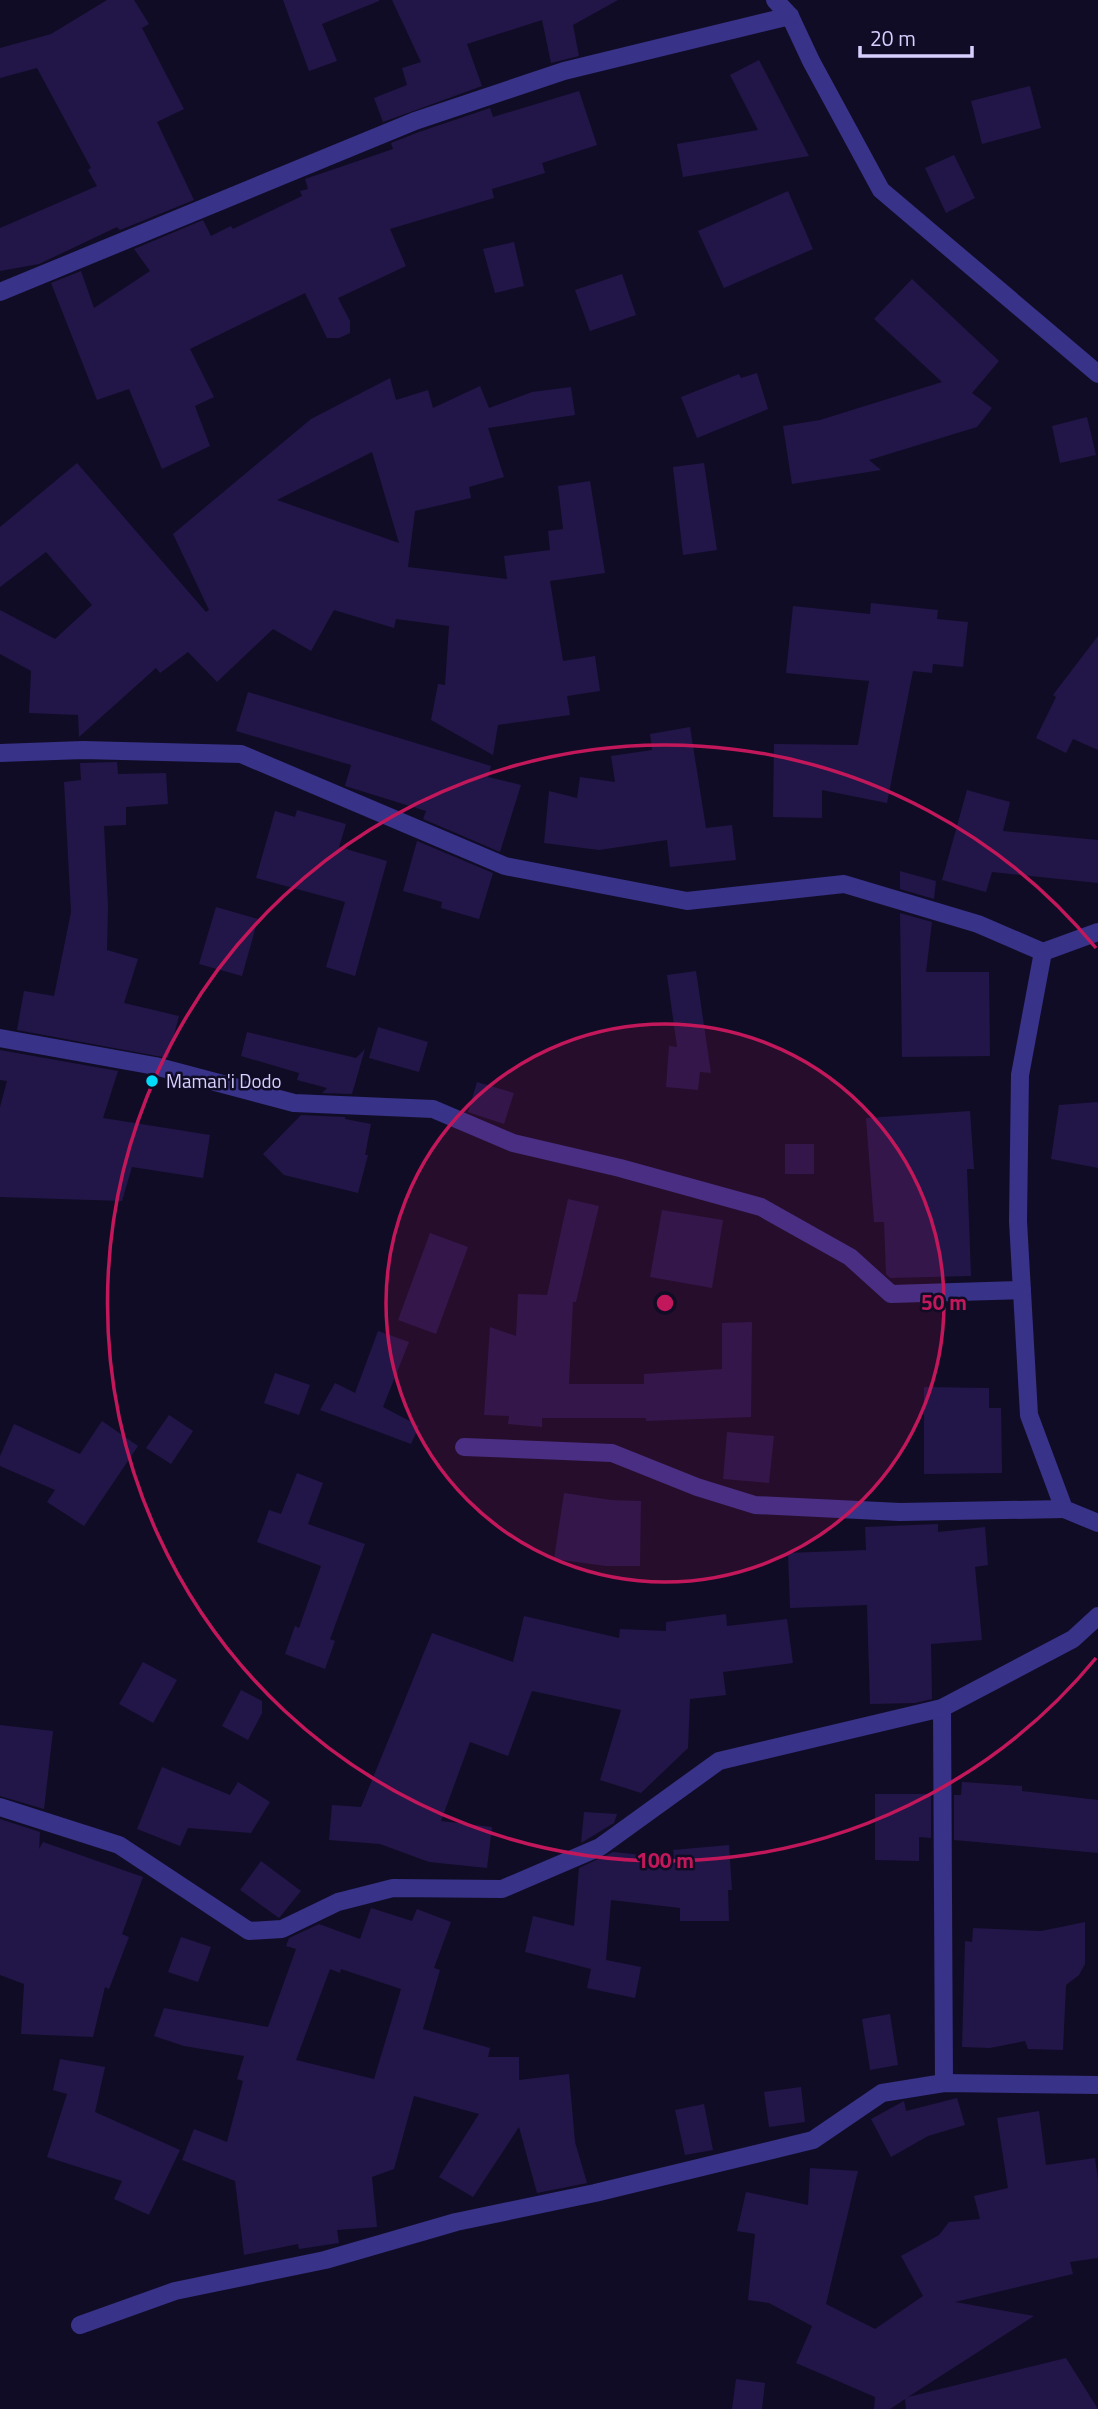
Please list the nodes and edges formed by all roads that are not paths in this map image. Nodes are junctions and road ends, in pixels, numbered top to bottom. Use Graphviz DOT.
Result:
graph roads {
  1 [pos="775,0"];
  2 [pos="790,16"];
  3 [pos="0,292"];
  4 [pos="1098,374"];
  5 [pos="0,753"];
  6 [pos="1098,932"];
  7 [pos="1043,952"];
  8 [pos="0,1038"];
  9 [pos="1022,1290"];
  10 [pos="464,1447"];
  11 [pos="1064,1509"];
  12 [pos="1098,1523"];
  13 [pos="1098,1616"];
  14 [pos="942,1708"];
  15 [pos="0,1807"];
  16 [pos="944,2083"];
  17 [pos="1098,2085"];
  18 [pos="80,2325"];
  1 -- 2 [label="street"];
  2 -- 3 [label="street"];
  2 -- 4 [label="street"];
  5 -- 7 [label="street"];
  6 -- 7 [label="street"];
  7 -- 9 [label="street"];
  8 -- 9 [label="street"];
  9 -- 11 [label="street"];
  10 -- 11 [label="street"];
  11 -- 12 [label="street"];
  13 -- 14 [label="street"];
  14 -- 15 [label="street"];
  14 -- 16 [label="street"];
  16 -- 17 [label="street"];
  16 -- 18 [label="street"];
}
